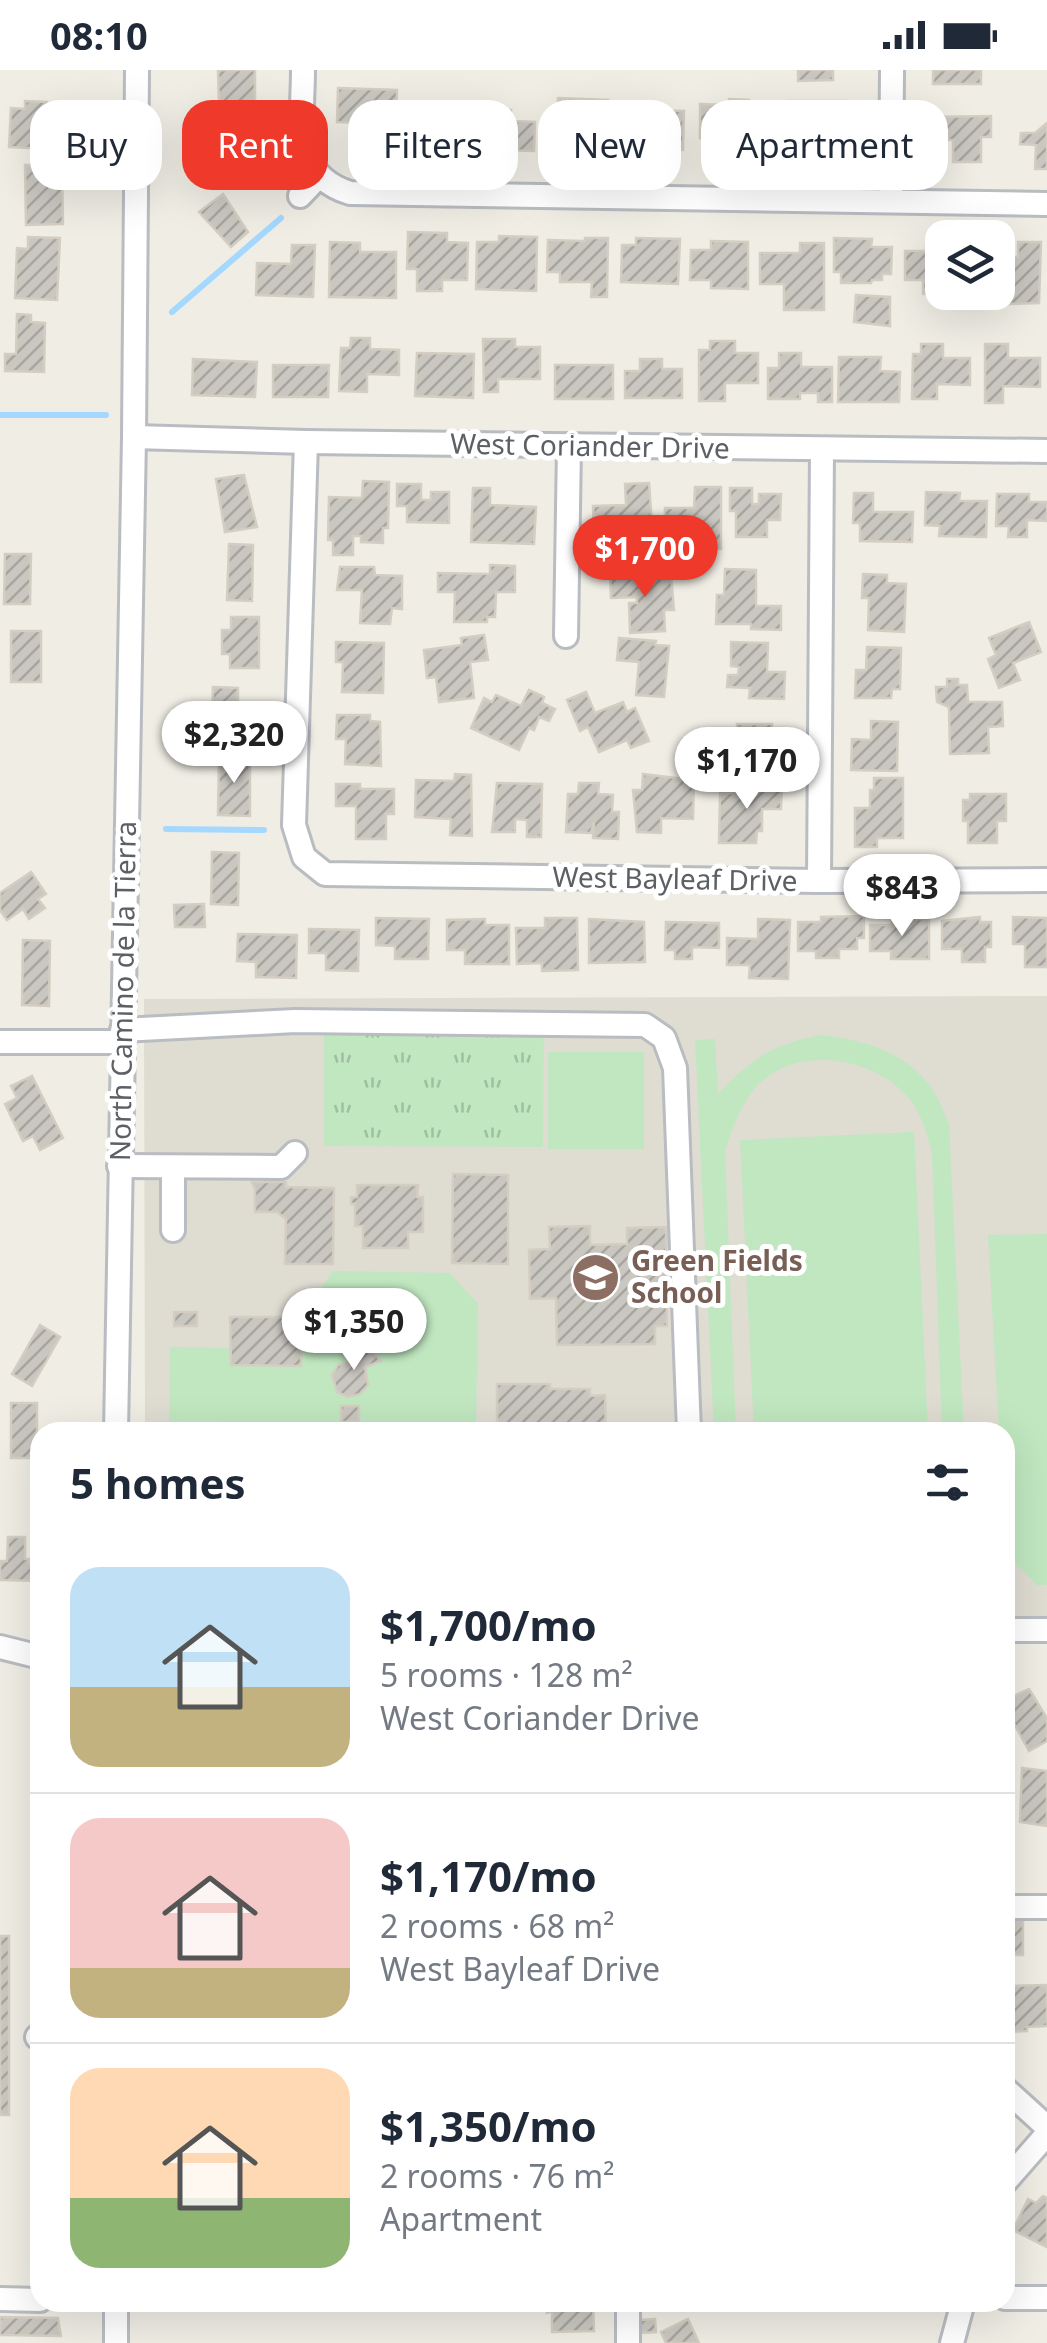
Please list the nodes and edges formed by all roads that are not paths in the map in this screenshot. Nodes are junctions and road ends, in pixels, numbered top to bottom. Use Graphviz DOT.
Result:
graph roads {
  1 [pos="137,70"];
  2 [pos="304,70"];
  3 [pos="892,70"];
  4 [pos="303,100"];
  5 [pos="328,184"];
  6 [pos="307,190"];
  7 [pos="300,196"];
  8 [pos="891,200"];
  9 [pos="1047,204"];
  10 [pos="134,436"];
  11 [pos="306,442"];
  12 [pos="569,445"];
  13 [pos="822,450"];
  14 [pos="1047,451"];
  15 [pos="566,636"];
  16 [pos="1047,880"];
  17 [pos="819,881"];
  18 [pos="121,1036"];
  19 [pos="0,1042"];
  20 [pos="295,1153"];
  21 [pos="120,1166"];
  22 [pos="173,1167"];
  23 [pos="173,1230"];
  24 [pos="116,1422"];
  25 [pos="690,1422"];
  26 [pos="1015,1630"];
  27 [pos="1047,1630"];
  28 [pos="0,1647"];
  29 [pos="30,1654"];
  30 [pos="1015,1907"];
  31 [pos="1047,1907"];
  32 [pos="1015,2099"];
  33 [pos="1047,2131"];
  34 [pos="1015,2170"];
  35 [pos="1015,2298"];
  36 [pos="1047,2298"];
  37 [pos="0,2299"];
  38 [pos="30,2300"];
  39 [pos="116,2312"];
  40 [pos="628,2312"];
  41 [pos="960,2312"];
  42 [pos="116,2343"];
  43 [pos="628,2343"];
  44 [pos="952,2343"];
  1 -- 10 [label="street, North Camino de la Tierra"];
  2 -- 4 [label="street"];
  3 -- 8 [label="street"];
  5 -- 8 [label="street"];
  6 -- 7 [label="street"];
  8 -- 9 [label="street"];
  10 -- 11 [label="street, West Coriander Drive"];
  10 -- 18 [label="street, North Camino de la Tierra"];
  11 -- 12 [label="street, West Coriander Drive"];
  11 -- 17 [label="street, West Bayleaf Drive"];
  12 -- 13 [label="street, West Coriander Drive"];
  12 -- 15 [label="street"];
  13 -- 14 [label="street, West Coriander Drive"];
  13 -- 17 [label="street"];
  16 -- 17 [label="street, West Bayleaf Drive"];
  18 -- 19 [label="street"];
  18 -- 21 [label="street, North Camino de la Tierra"];
  18 -- 25 [label="street"];
  20 -- 22 [label="street"];
  21 -- 22 [label="street"];
  21 -- 24 [label="street, North Camino de la Tierra"];
  22 -- 23 [label="street"];
  26 -- 27 [label="street"];
  28 -- 29 [label="street"];
  30 -- 31 [label="street"];
  32 -- 33 [label="street"];
  33 -- 34 [label="street"];
  35 -- 36 [label="street"];
  37 -- 38 [label="street"];
  39 -- 42 [label="street"];
  40 -- 43 [label="street"];
  41 -- 44 [label="street"];
}
